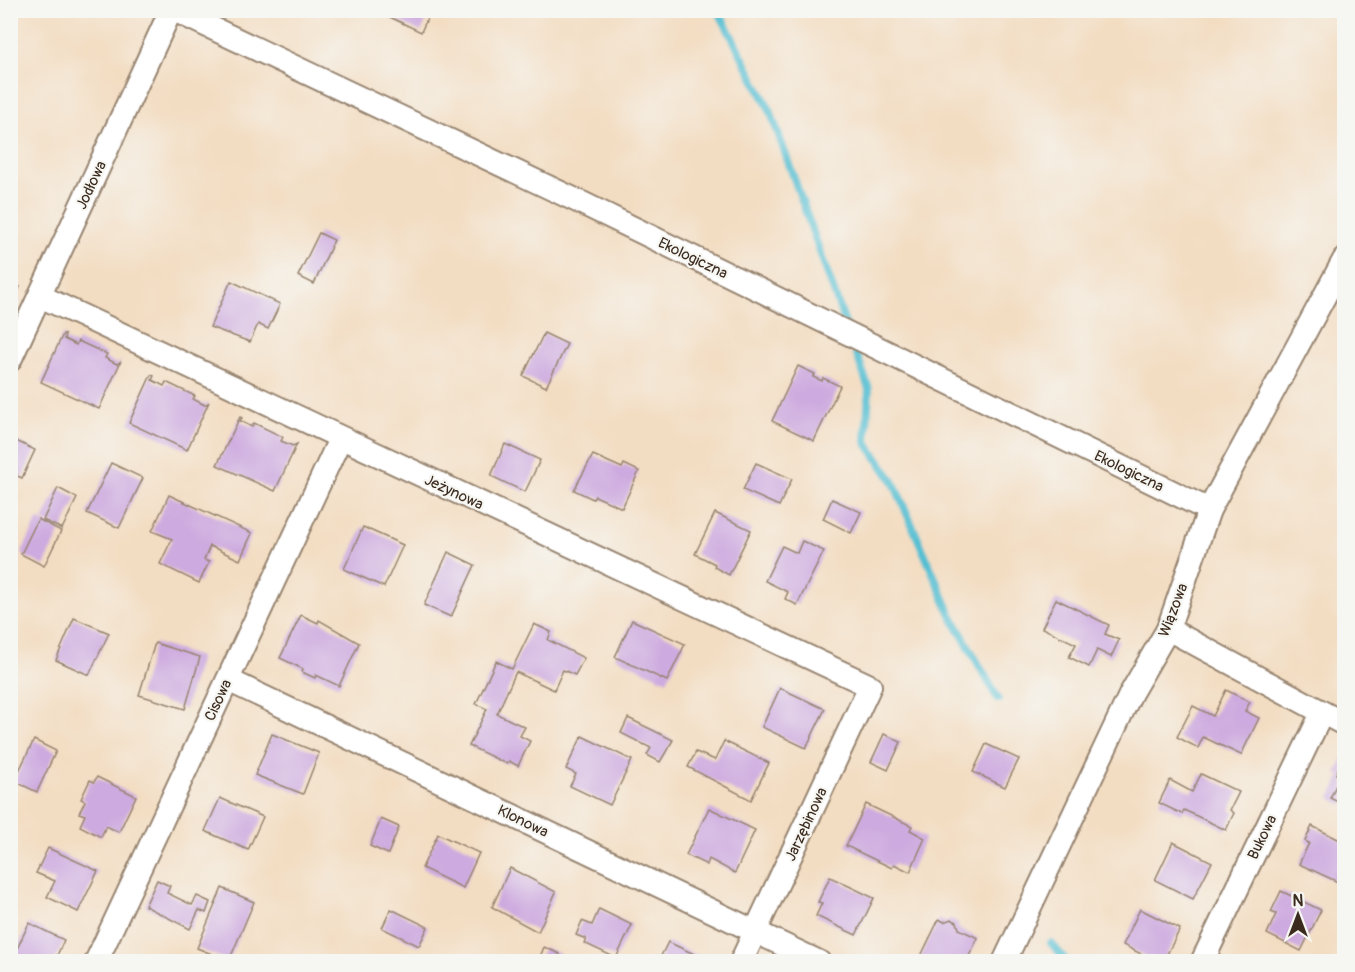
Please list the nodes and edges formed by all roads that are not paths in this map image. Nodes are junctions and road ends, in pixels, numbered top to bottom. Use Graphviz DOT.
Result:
graph roads {
  1 [pos="173,10"];
  2 [pos="1344,260"];
  3 [pos="40,296"];
  4 [pos="10,360"];
  5 [pos="340,439"];
  6 [pos="1209,510"];
  7 [pos="1168,628"];
  8 [pos="228,680"];
  9 [pos="870,686"];
  10 [pos="1322,713"];
  11 [pos="1344,724"];
  12 [pos="755,932"];
  13 [pos="96,962"];
  14 [pos="741,962"];
  15 [pos="819,962"];
  16 [pos="1004,962"];
  17 [pos="1202,962"];
  1 -- 3 [label="street, Jodłowa"];
  1 -- 6 [label="street, Ekologiczna"];
  2 -- 6 [label="street, Wiązowa"];
  3 -- 4 [label="street, Jodłowa"];
  3 -- 5 [label="street, Jeżynowa"];
  5 -- 8 [label="street, Cisowa"];
  5 -- 9 [label="street, Jeżynowa"];
  6 -- 7 [label="street, Wiązowa"];
  7 -- 10 [label="street"];
  7 -- 16 [label="street, Wiązowa"];
  8 -- 12 [label="street, Klonowa"];
  8 -- 13 [label="street, Cisowa"];
  9 -- 12 [label="street, Jarzębinowa"];
  10 -- 11 [label="street"];
  10 -- 17 [label="street, Bukowa"];
  12 -- 14 [label="street, Jarzębinowa"];
  12 -- 15 [label="street, Klonowa"];
}
